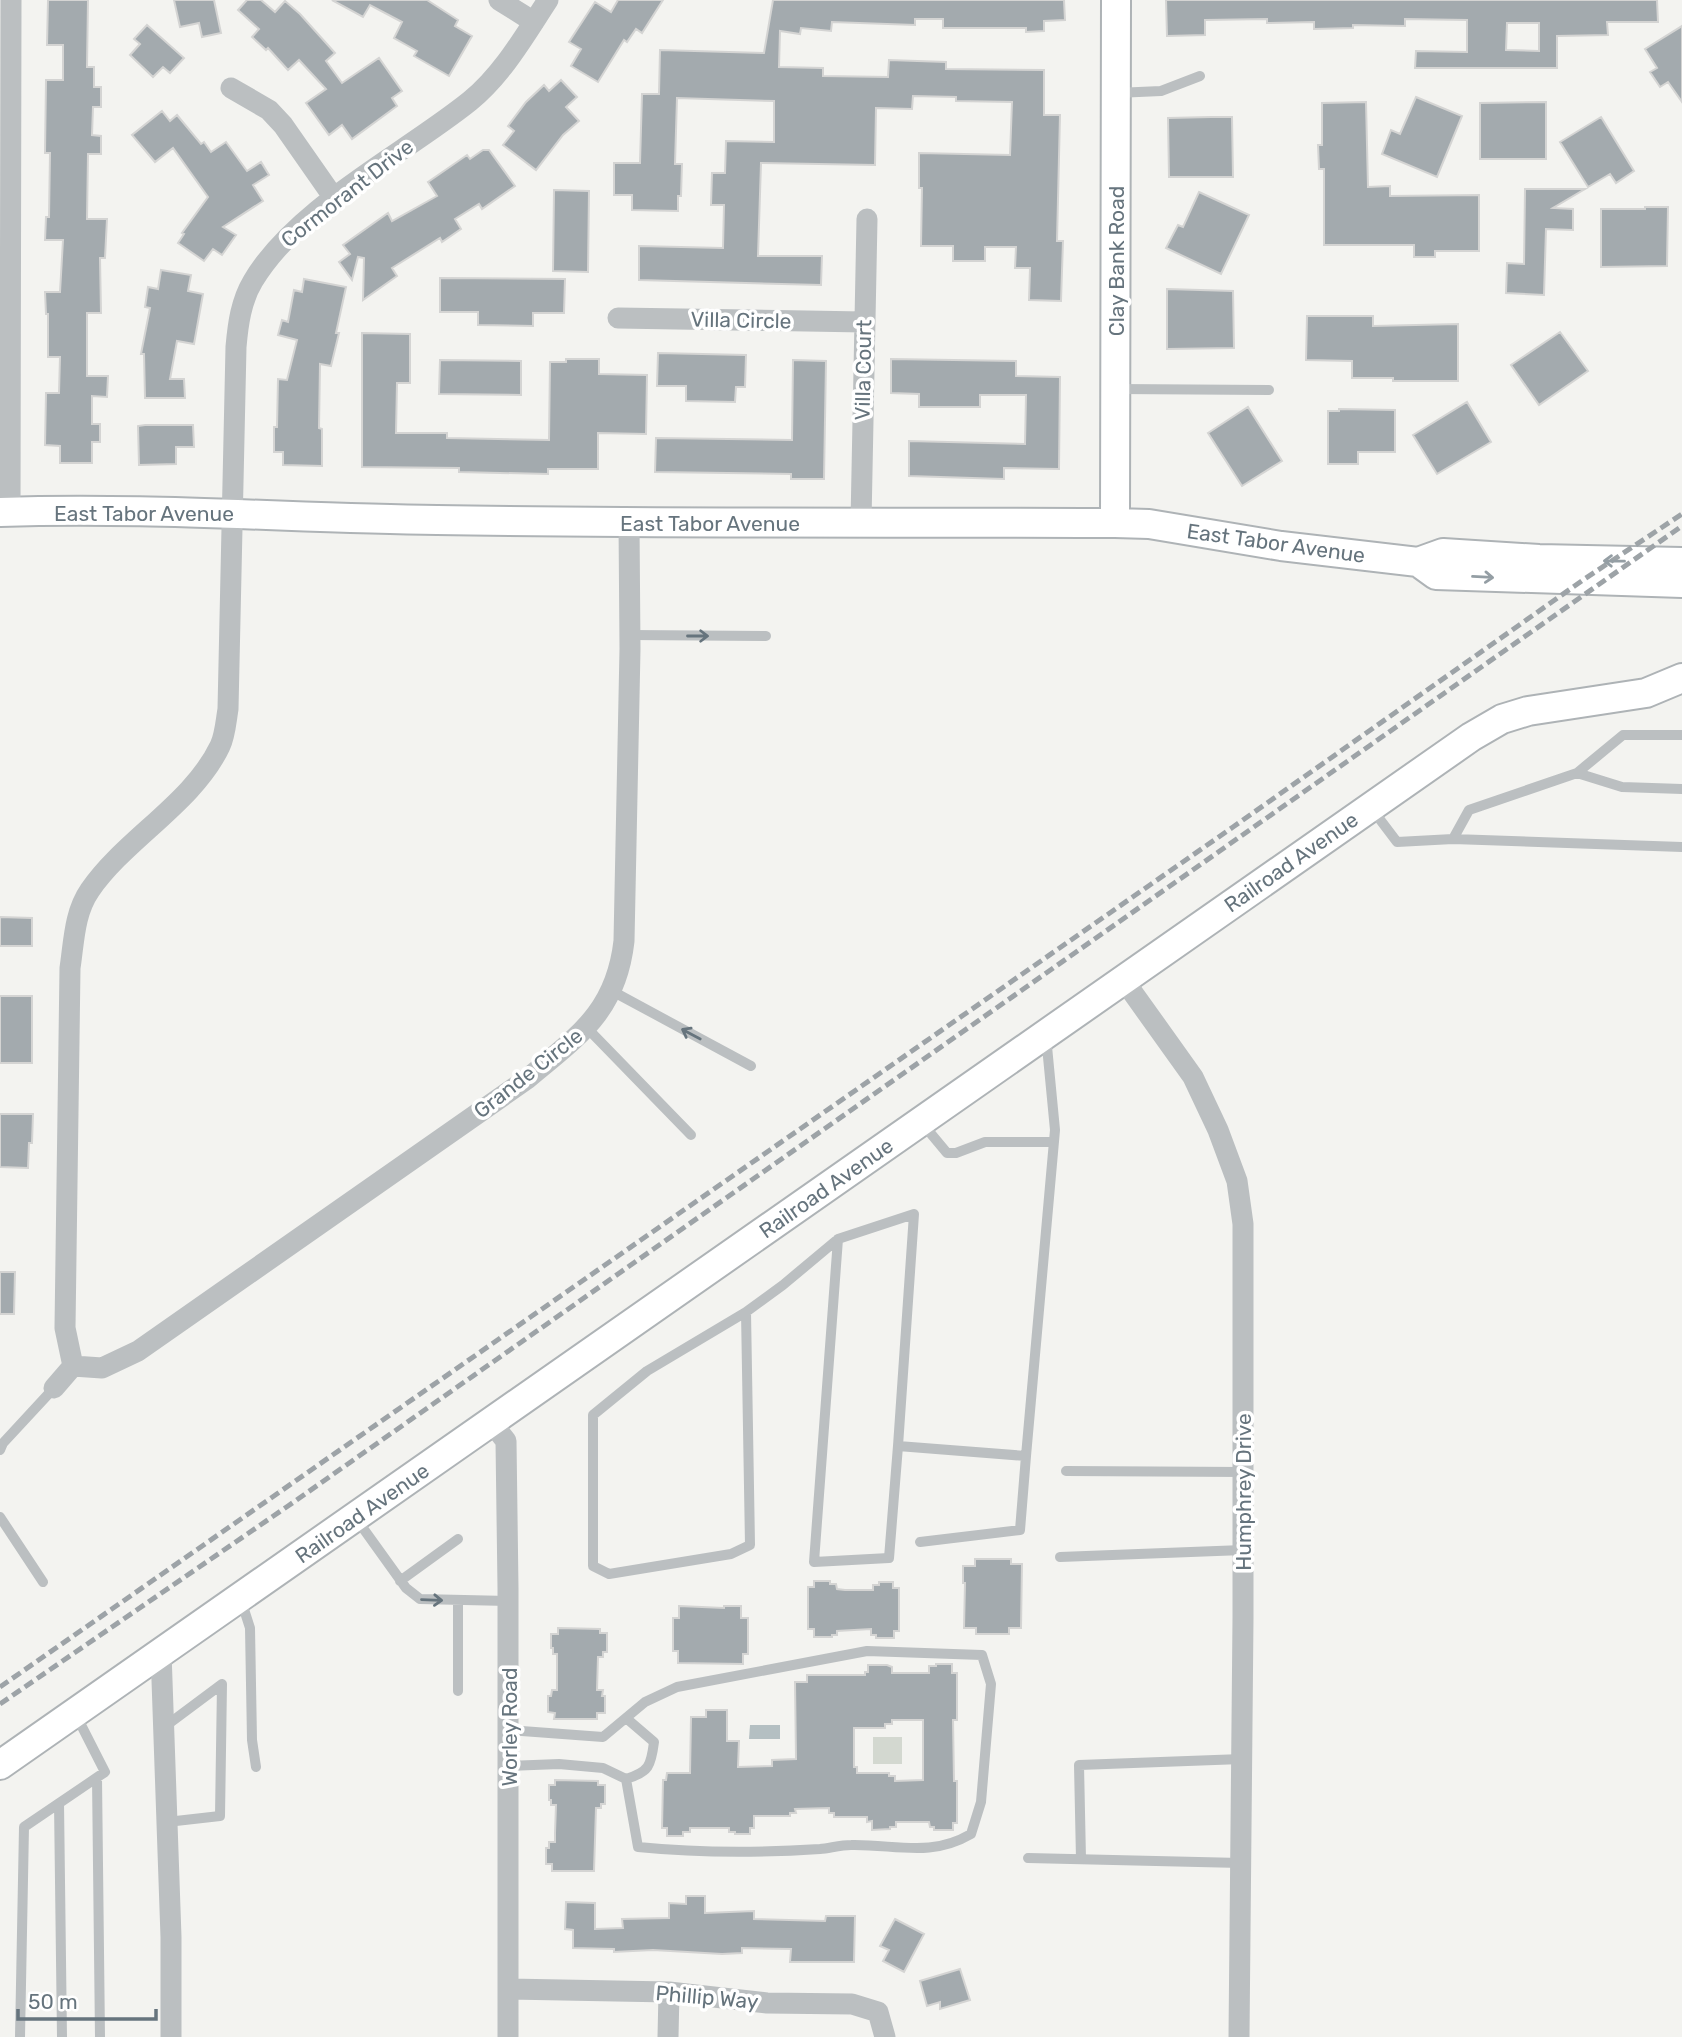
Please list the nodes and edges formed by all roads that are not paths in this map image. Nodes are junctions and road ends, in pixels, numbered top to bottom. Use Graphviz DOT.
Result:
graph roads {
  1 [pos="11,0"];
  2 [pos="499,0"];
  3 [pos="548,0"];
  4 [pos="1116,0"];
  5 [pos="534,22"];
  6 [pos="1200,76"];
  7 [pos="231,88"];
  8 [pos="1116,93"];
  9 [pos="334,198"];
  10 [pos="867,219"];
  11 [pos="618,318"];
  12 [pos="864,321"];
  13 [pos="1116,389"];
  14 [pos="1269,390"];
  15 [pos="5,512"];
  16 [pos="234,513"];
  17 [pos="861,522"];
  18 [pos="629,523"];
  19 [pos="1115,523"];
  20 [pos="1418,562"];
  21 [pos="1682,562"];
  22 [pos="1682,583"];
  23 [pos="630,635"];
  24 [pos="766,636"];
  25 [pos="1682,678"];
  26 [pos="1682,735"];
  27 [pos="1577,773"];
  28 [pos="1682,789"];
  29 [pos="1371,807"];
  30 [pos="1453,839"];
  31 [pos="1682,847"];
  32 [pos="1123,979"];
  33 [pos="612,991"];
  34 [pos="587,1028"];
  35 [pos="1046,1033"];
  36 [pos="751,1066"];
  37 [pos="921,1121"];
  38 [pos="691,1135"];
  39 [pos="1054,1142"];
  40 [pos="838,1239"];
  41 [pos="746,1312"];
  42 [pos="73,1366"];
  43 [pos="54,1388"];
  44 [pos="492,1423"];
  45 [pos="898,1446"];
  46 [pos="0,1450"];
  47 [pos="1026,1455"];
  48 [pos="1066,1471"];
  49 [pos="1243,1472"];
  50 [pos="0,1517"];
  51 [pos="355,1517"];
  52 [pos="458,1539"];
  53 [pos="920,1542"];
  54 [pos="1243,1550"];
  55 [pos="1060,1557"];
  56 [pos="400,1581"];
  57 [pos="43,1582"];
  58 [pos="240,1597"];
  59 [pos="458,1600"];
  60 [pos="509,1601"];
  61 [pos="161,1652"];
  62 [pos="458,1690"];
  63 [pos="75,1713"];
  64 [pos="626,1718"];
  65 [pos="163,1728"];
  66 [pos="509,1730"];
  67 [pos="1242,1759"];
  68 [pos="0,1765"];
  69 [pos="509,1766"];
  70 [pos="256,1767"];
  71 [pos="97,1778"];
  72 [pos="626,1779"];
  73 [pos="59,1803"];
  74 [pos="167,1822"];
  75 [pos="1028,1858"];
  76 [pos="1081,1859"];
  77 [pos="1241,1863"];
  78 [pos="509,1989"];
  79 [pos="669,1992"];
  80 [pos="20,2037"];
  81 [pos="62,2037"];
  82 [pos="100,2037"];
  83 [pos="171,2037"];
  84 [pos="508,2037"];
  85 [pos="668,2037"];
  86 [pos="884,2037"];
  87 [pos="1239,2037"];
  1 -- 15 [label="street"];
  2 -- 5 [label="street"];
  3 -- 5 [label="street, Cormorant Drive"];
  4 -- 8 [label="main road, Clay Bank Road"];
  5 -- 9 [label="street, Cormorant Drive"];
  6 -- 8 [label="lane"];
  7 -- 9 [label="street"];
  8 -- 13 [label="main road, Clay Bank Road"];
  9 -- 16 [label="street, Cormorant Drive"];
  10 -- 12 [label="street, Villa Court"];
  11 -- 12 [label="street, Villa Circle"];
  12 -- 17 [label="street, Villa Court"];
  13 -- 14 [label="lane"];
  13 -- 19 [label="main road, Clay Bank Road"];
  15 -- 16 [label="main road, East Tabor Avenue"];
  16 -- 18 [label="main road, East Tabor Avenue"];
  16 -- 42 [label="street"];
  17 -- 18 [label="main road, East Tabor Avenue"];
  17 -- 19 [label="main road, East Tabor Avenue"];
  18 -- 23 [label="street, Grande Circle"];
  19 -- 20 [label="main road, East Tabor Avenue"];
  21 -- 20 [label="main road, East Tabor Avenue, one-way"];
  20 -- 22 [label="main road, East Tabor Avenue, one-way"];
  23 -- 24 [label="lane, one-way"];
  23 -- 33 [label="street, Grande Circle"];
  25 -- 29 [label="main road, Railroad Avenue"];
  26 -- 27 [label="lane"];
  27 -- 28 [label="lane"];
  27 -- 30 [label="lane"];
  29 -- 30 [label="lane"];
  29 -- 32 [label="main road, Railroad Avenue"];
  30 -- 31 [label="lane"];
  32 -- 35 [label="main road, Railroad Avenue"];
  32 -- 49 [label="street, Humphrey Drive"];
  33 -- 34 [label="street, Grande Circle"];
  36 -- 33 [label="lane, one-way"];
  34 -- 38 [label="lane"];
  34 -- 42 [label="street, Grande Circle"];
  35 -- 37 [label="main road, Railroad Avenue"];
  35 -- 39 [label="lane"];
  37 -- 39 [label="lane"];
  37 -- 44 [label="main road, Railroad Avenue"];
  39 -- 47 [label="lane"];
  40 -- 41 [label="lane"];
  40 -- 45 [label="lane"];
  40 -- 45 [label="lane"];
  41 -- 41 [label="lane"];
  42 -- 43 [label="street"];
  43 -- 46 [label="lane"];
  44 -- 51 [label="main road, Railroad Avenue"];
  44 -- 60 [label="street, Worley Road"];
  45 -- 47 [label="lane"];
  47 -- 53 [label="lane"];
  48 -- 49 [label="lane"];
  49 -- 54 [label="street, Humphrey Drive"];
  50 -- 57 [label="lane"];
  51 -- 56 [label="lane"];
  51 -- 58 [label="main road, Railroad Avenue"];
  52 -- 56 [label="lane"];
  54 -- 55 [label="lane"];
  54 -- 67 [label="street, Humphrey Drive"];
  56 -- 59 [label="lane, one-way"];
  58 -- 61 [label="main road, Railroad Avenue"];
  58 -- 70 [label="lane"];
  59 -- 60 [label="lane"];
  59 -- 62 [label="lane"];
  60 -- 66 [label="street, Worley Road"];
  61 -- 63 [label="main road, Railroad Avenue"];
  61 -- 65 [label="street"];
  63 -- 68 [label="main road, Railroad Avenue"];
  63 -- 71 [label="lane"];
  64 -- 66 [label="lane"];
  64 -- 72 [label="lane"];
  64 -- 72 [label="lane"];
  65 -- 74 [label="street"];
  65 -- 74 [label="lane"];
  66 -- 69 [label="street, Worley Road"];
  67 -- 76 [label="lane"];
  67 -- 77 [label="street, Humphrey Drive"];
  69 -- 72 [label="lane"];
  69 -- 78 [label="street, Worley Road"];
  71 -- 73 [label="lane"];
  71 -- 82 [label="lane"];
  73 -- 80 [label="lane"];
  73 -- 81 [label="lane"];
  74 -- 83 [label="street"];
  75 -- 76 [label="lane"];
  76 -- 77 [label="lane"];
  77 -- 87 [label="street, Humphrey Drive"];
  78 -- 79 [label="street, Phillip Way"];
  78 -- 84 [label="street, Worley Road"];
  79 -- 85 [label="street"];
  79 -- 86 [label="street, Phillip Way"];
}
